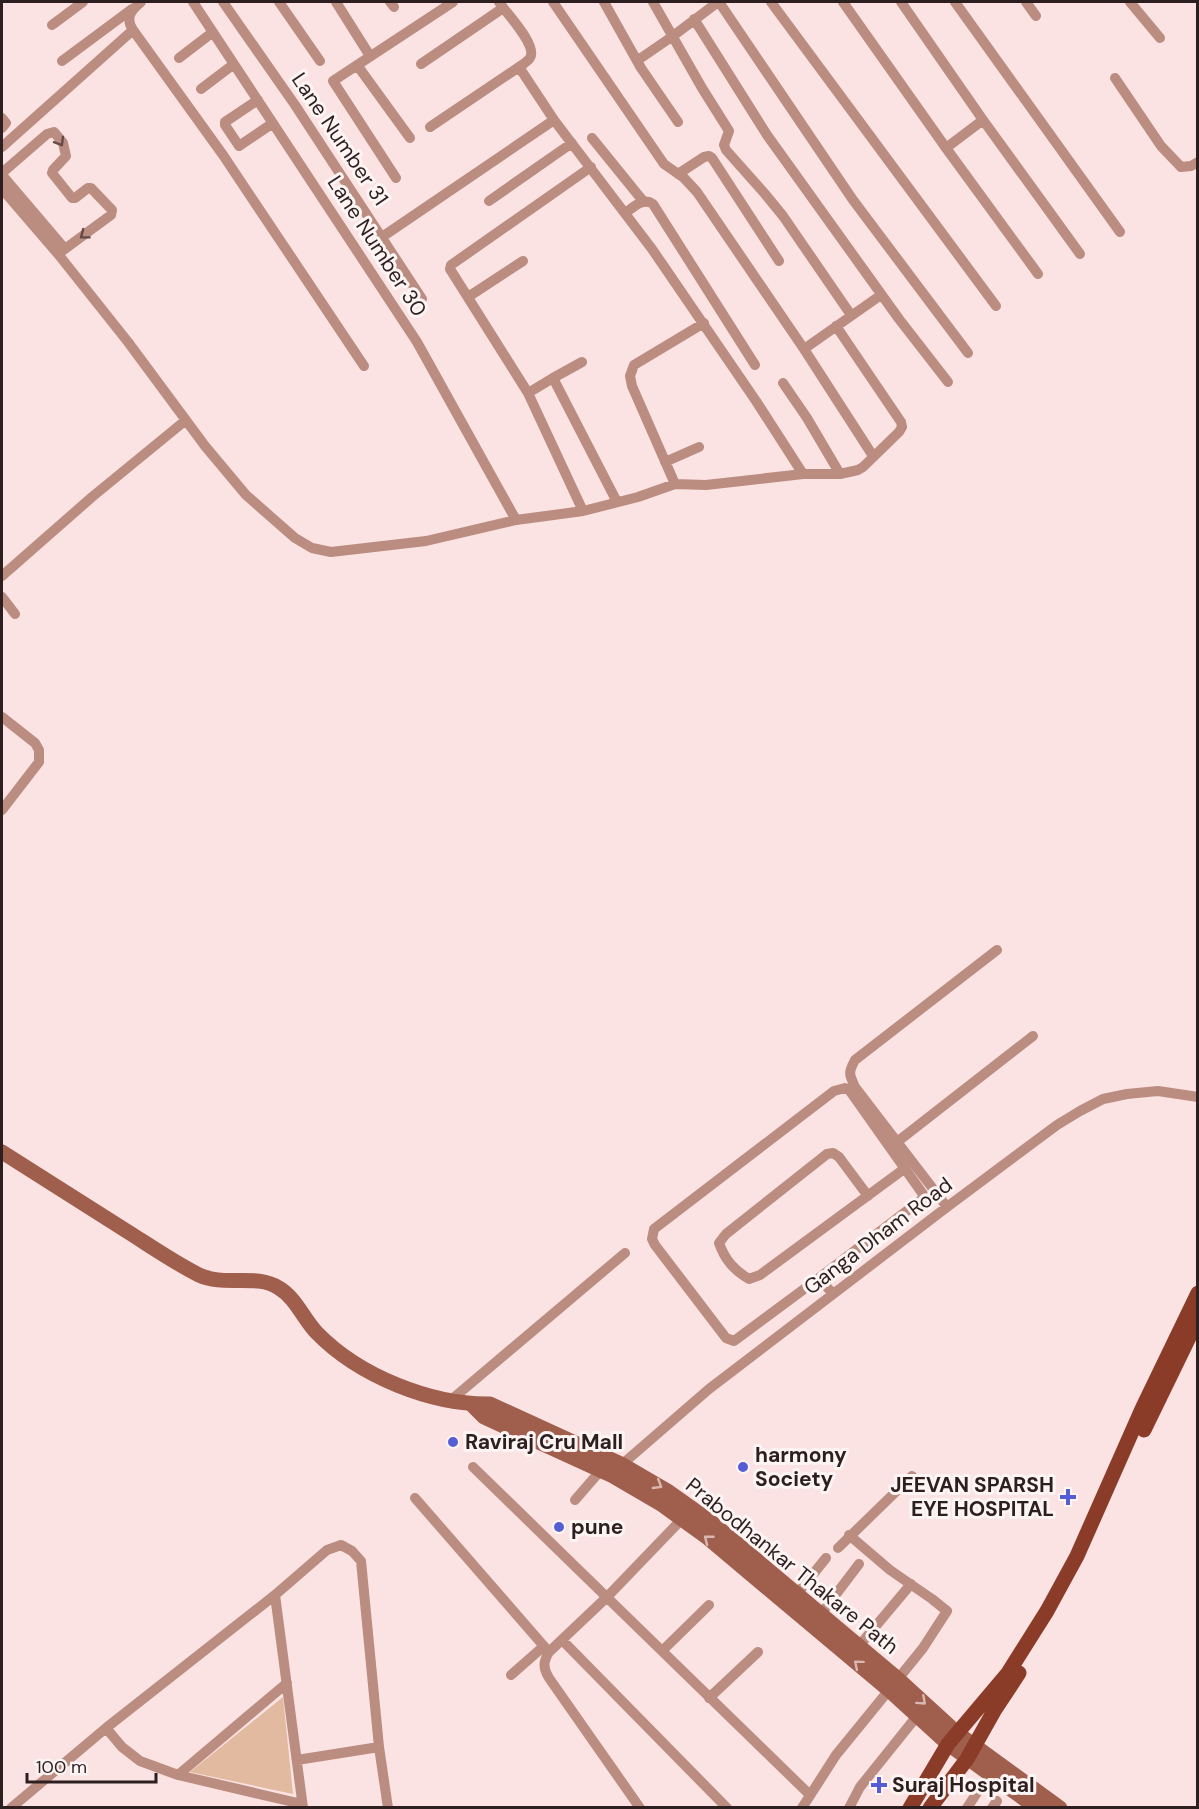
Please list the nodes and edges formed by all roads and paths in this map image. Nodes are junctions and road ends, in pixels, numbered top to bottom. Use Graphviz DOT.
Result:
graph roads {
  1 [pos="83,2"];
  2 [pos="193,2"];
  3 [pos="223,2"];
  4 [pos="279,2"];
  5 [pos="336,2"];
  6 [pos="453,2"];
  7 [pos="553,2"];
  8 [pos="604,2"];
  9 [pos="653,2"];
  10 [pos="718,2"];
  11 [pos="771,2"];
  12 [pos="843,2"];
  13 [pos="902,2"];
  14 [pos="955,2"];
  15 [pos="1026,2"];
  16 [pos="1130,2"];
  17 [pos="136,5"];
  18 [pos="501,5"];
  19 [pos="437,6"];
  20 [pos="1036,16"];
  21 [pos="694,19"];
  22 [pos="52,25"];
  23 [pos="133,30"];
  24 [pos="213,32"];
  25 [pos="673,36"];
  26 [pos="1160,38"];
  27 [pos="370,56"];
  28 [pos="179,58"];
  29 [pos="638,60"];
  30 [pos="62,61"];
  31 [pos="320,61"];
  32 [pos="234,64"];
  33 [pos="421,64"];
  34 [pos="357,65"];
  35 [pos="519,67"];
  36 [pos="1115,78"];
  37 [pos="201,88"];
  38 [pos="258,100"];
  39 [pos="2,118"];
  40 [pos="554,120"];
  41 [pos="983,120"];
  42 [pos="678,122"];
  43 [pos="273,123"];
  44 [pos="430,127"];
  45 [pos="2,128"];
  46 [pos="410,138"];
  47 [pos="592,138"];
  48 [pos="572,142"];
  49 [pos="2,147"];
  50 [pos="236,147"];
  51 [pos="946,148"];
  52 [pos="223,155"];
  53 [pos="1197,162"];
  54 [pos="591,167"];
  55 [pos="2,174"];
  56 [pos="678,174"];
  57 [pos="396,178"];
  58 [pos="2,189"];
  59 [pos="489,201"];
  60 [pos="643,201"];
  61 [pos="625,213"];
  62 [pos="1120,232"];
  63 [pos="382,237"];
  64 [pos="62,251"];
  65 [pos="1080,254"];
  66 [pos="523,261"];
  67 [pos="779,261"];
  68 [pos="1038,274"];
  69 [pos="881,295"];
  70 [pos="468,297"];
  71 [pos="422,299"];
  72 [pos="996,306"];
  73 [pos="851,315"];
  74 [pos="704,323"];
  75 [pos="836,326"];
  76 [pos="804,349"];
  77 [pos="968,353"];
  78 [pos="582,362"];
  79 [pos="755,365"];
  80 [pos="364,366"];
  81 [pos="553,378"];
  82 [pos="948,382"];
  83 [pos="783,383"];
  84 [pos="528,393"];
  85 [pos="186,420"];
  86 [pos="699,447"];
  87 [pos="873,456"];
  88 [pos="665,462"];
  89 [pos="803,474"];
  90 [pos="840,474"];
  91 [pos="675,484"];
  92 [pos="617,502"];
  93 [pos="583,511"];
  94 [pos="516,520"];
  95 [pos="2,576"];
  96 [pos="2,597"];
  97 [pos="15,614"];
  98 [pos="2,717"];
  99 [pos="2,810"];
  100 [pos="997,950"];
  101 [pos="1033,1036"];
  102 [pos="1197,1097"];
  103 [pos="897,1142"];
  104 [pos="2,1152"];
  105 [pos="904,1169"];
  106 [pos="868,1196"];
  107 [pos="947,1208"];
  108 [pos="625,1253"];
  109 [pos="819,1278"];
  110 [pos="1197,1293"];
  111 [pos="833,1294"];
  112 [pos="1197,1319"];
  113 [pos="451,1400"];
  114 [pos="471,1404"];
  115 [pos="473,1467"];
  116 [pos="612,1470"];
  117 [pos="912,1476"];
  118 [pos="415,1498"];
  119 [pos="575,1500"];
  120 [pos="682,1519"];
  121 [pos="849,1535"];
  122 [pos="838,1548"];
  123 [pos="826,1558"];
  124 [pos="859,1564"];
  125 [pos="911,1584"];
  126 [pos="797,1594"];
  127 [pos="275,1595"];
  128 [pos="607,1597"];
  129 [pos="709,1605"];
  130 [pos="821,1614"];
  131 [pos="562,1640"];
  132 [pos="859,1646"];
  133 [pos="546,1649"];
  134 [pos="662,1651"];
  135 [pos="758,1652"];
  136 [pos="511,1675"];
  137 [pos="287,1683"];
  138 [pos="894,1685"];
  139 [pos="709,1698"];
  140 [pos="989,1706"];
  141 [pos="917,1716"];
  142 [pos="106,1728"];
  143 [pos="953,1739"];
  144 [pos="379,1747"];
  145 [pos="971,1753"];
  146 [pos="297,1760"];
  147 [pos="178,1775"];
  148 [pos="980,1788"];
  149 [pos="809,1794"];
  150 [pos="302,1806"];
  151 [pos="11,1808"];
  152 [pos="388,1808"];
  153 [pos="640,1808"];
  154 [pos="727,1808"];
  155 [pos="802,1808"];
  156 [pos="849,1808"];
  157 [pos="910,1808"];
  158 [pos="930,1808"];
  159 [pos="967,1808"];
  160 [pos="1037,1808"];
  161 [pos="1060,1808"];
  1 -- 22 [label="street"];
  2 -- 24 [label="street, Lane Number 30"];
  3 -- 63 [label="street, Lane Number 31"];
  4 -- 31 [label="street"];
  5 -- 27 [label="street"];
  6 -- 19 [label="street"];
  7 -- 56 [label="street"];
  8 -- 29 [label="street"];
  9 -- 25 [label="street"];
  10 -- 21 [label="street"];
  10 -- 77 [label="street"];
  11 -- 72 [label="street"];
  12 -- 51 [label="street"];
  13 -- 41 [label="street"];
  14 -- 62 [label="street"];
  15 -- 20 [label="street"];
  16 -- 26 [label="street"];
  17 -- 23 [label="street"];
  17 -- 30 [label="street"];
  18 -- 33 [label="street"];
  18 -- 35 [label="street"];
  19 -- 27 [label="street"];
  21 -- 25 [label="street"];
  21 -- 69 [label="street"];
  23 -- 49 [label="street"];
  23 -- 52 [label="street"];
  24 -- 28 [label="street"];
  24 -- 32 [label="street, Lane Number 30"];
  25 -- 29 [label="street"];
  25 -- 73 [label="street"];
  27 -- 34 [label="street"];
  29 -- 42 [label="street"];
  32 -- 37 [label="street"];
  32 -- 38 [label="street, Lane Number 30"];
  34 -- 46 [label="street"];
  34 -- 57 [label="street"];
  35 -- 40 [label="street"];
  35 -- 44 [label="street"];
  36 -- 53 [label="street"];
  38 -- 43 [label="street, Lane Number 30"];
  38 -- 43 [label="street"];
  39 -- 45 [label="street"];
  40 -- 48 [label="street"];
  40 -- 63 [label="street"];
  41 -- 51 [label="street"];
  41 -- 65 [label="street"];
  43 -- 94 [label="street, Lane Number 30"];
  47 -- 60 [label="street"];
  48 -- 54 [label="street"];
  48 -- 59 [label="street"];
  50 -- 52 [label="street"];
  51 -- 68 [label="street"];
  52 -- 80 [label="street"];
  54 -- 61 [label="street"];
  54 -- 70 [label="street"];
  55 -- 64 [label="street"];
  55 -- 64 [label="street, one-way"];
  56 -- 67 [label="street"];
  56 -- 76 [label="street"];
  58 -- 64 [label="street"];
  60 -- 61 [label="street"];
  60 -- 79 [label="street"];
  61 -- 74 [label="street"];
  63 -- 71 [label="street, Lane Number 31"];
  64 -- 85 [label="street"];
  66 -- 70 [label="street"];
  69 -- 73 [label="street"];
  69 -- 82 [label="street"];
  70 -- 84 [label="street"];
  73 -- 75 [label="street"];
  74 -- 88 [label="street"];
  74 -- 89 [label="street"];
  75 -- 76 [label="street"];
  75 -- 87 [label="street"];
  76 -- 87 [label="street"];
  78 -- 81 [label="street"];
  81 -- 84 [label="street"];
  81 -- 92 [label="street"];
  83 -- 90 [label="street"];
  84 -- 93 [label="street"];
  85 -- 94 [label="street"];
  85 -- 95 [label="street"];
  86 -- 88 [label="street"];
  87 -- 90 [label="street"];
  88 -- 91 [label="street"];
  89 -- 90 [label="street"];
  89 -- 91 [label="street"];
  91 -- 92 [label="street"];
  92 -- 93 [label="street"];
  93 -- 94 [label="street"];
  96 -- 97 [label="street"];
  98 -- 99 [label="street"];
  100 -- 103 [label="street"];
  101 -- 103 [label="street"];
  102 -- 107 [label="street, Ganga Dham Road"];
  103 -- 107 [label="street"];
  104 -- 113 [label="main road, Prabodhankar Thakare Path"];
  105 -- 106 [label="street"];
  105 -- 109 [label="street"];
  105 -- 109 [label="street"];
  106 -- 106 [label="street"];
  107 -- 111 [label="street, Ganga Dham Road"];
  108 -- 113 [label="street"];
  109 -- 111 [label="street"];
  110 -- 140 [label="main road"];
  111 -- 116 [label="street, Ganga Dham Road"];
  112 -- 140 [label="main road"];
  113 -- 114 [label="main road, Prabodhankar Thakare Path"];
  114 -- 116 [label="main road, Prabodhankar Thakare Path"];
  114 -- 116 [label="main road, Prabodhankar Thakare Path"];
  115 -- 128 [label="street"];
  116 -- 119 [label="street, Ganga Dham Road"];
  116 -- 120 [label="main road, Prabodhankar Thakare Path"];
  116 -- 126 [label="main road, Prabodhankar Thakare Path, one-way"];
  117 -- 121 [label="street"];
  118 -- 133 [label="street"];
  120 -- 128 [label="street"];
  138 -- 120 [label="main road, Prabodhankar Thakare Path, one-way"];
  121 -- 122 [label="street"];
  121 -- 125 [label="street"];
  123 -- 126 [label="street"];
  124 -- 130 [label="street"];
  125 -- 132 [label="street"];
  125 -- 138 [label="street"];
  126 -- 130 [label="main road, Prabodhankar Thakare Path"];
  127 -- 137 [label="street"];
  127 -- 142 [label="street"];
  127 -- 144 [label="street"];
  128 -- 131 [label="street"];
  128 -- 134 [label="street"];
  129 -- 134 [label="street"];
  130 -- 132 [label="main road, Prabodhankar Thakare Path"];
  131 -- 133 [label="street"];
  131 -- 154 [label="street"];
  132 -- 138 [label="main road, Prabodhankar Thakare Path"];
  133 -- 136 [label="street"];
  133 -- 153 [label="street"];
  134 -- 139 [label="street"];
  135 -- 139 [label="street"];
  137 -- 146 [label="street"];
  137 -- 147 [label="street"];
  138 -- 141 [label="main road, Prabodhankar Thakare Path"];
  138 -- 143 [label="main road, Prabodhankar Thakare Path, one-way"];
  138 -- 149 [label="street"];
  139 -- 149 [label="street"];
  140 -- 143 [label="main road"];
  140 -- 145 [label="main road"];
  141 -- 143 [label="main road, Prabodhankar Thakare Path"];
  141 -- 156 [label="street"];
  142 -- 147 [label="street"];
  142 -- 151 [label="street"];
  143 -- 145 [label="main road, Prabodhankar Thakare Path"];
  143 -- 157 [label="main road"];
  144 -- 146 [label="street"];
  144 -- 152 [label="street"];
  145 -- 158 [label="main road"];
  145 -- 160 [label="main road, Prabodhankar Thakare Path"];
  145 -- 161 [label="main road, Prabodhankar Thakare Path"];
  146 -- 150 [label="street"];
  147 -- 150 [label="street"];
  148 -- 159 [label="street"];
  149 -- 155 [label="street"];
}
